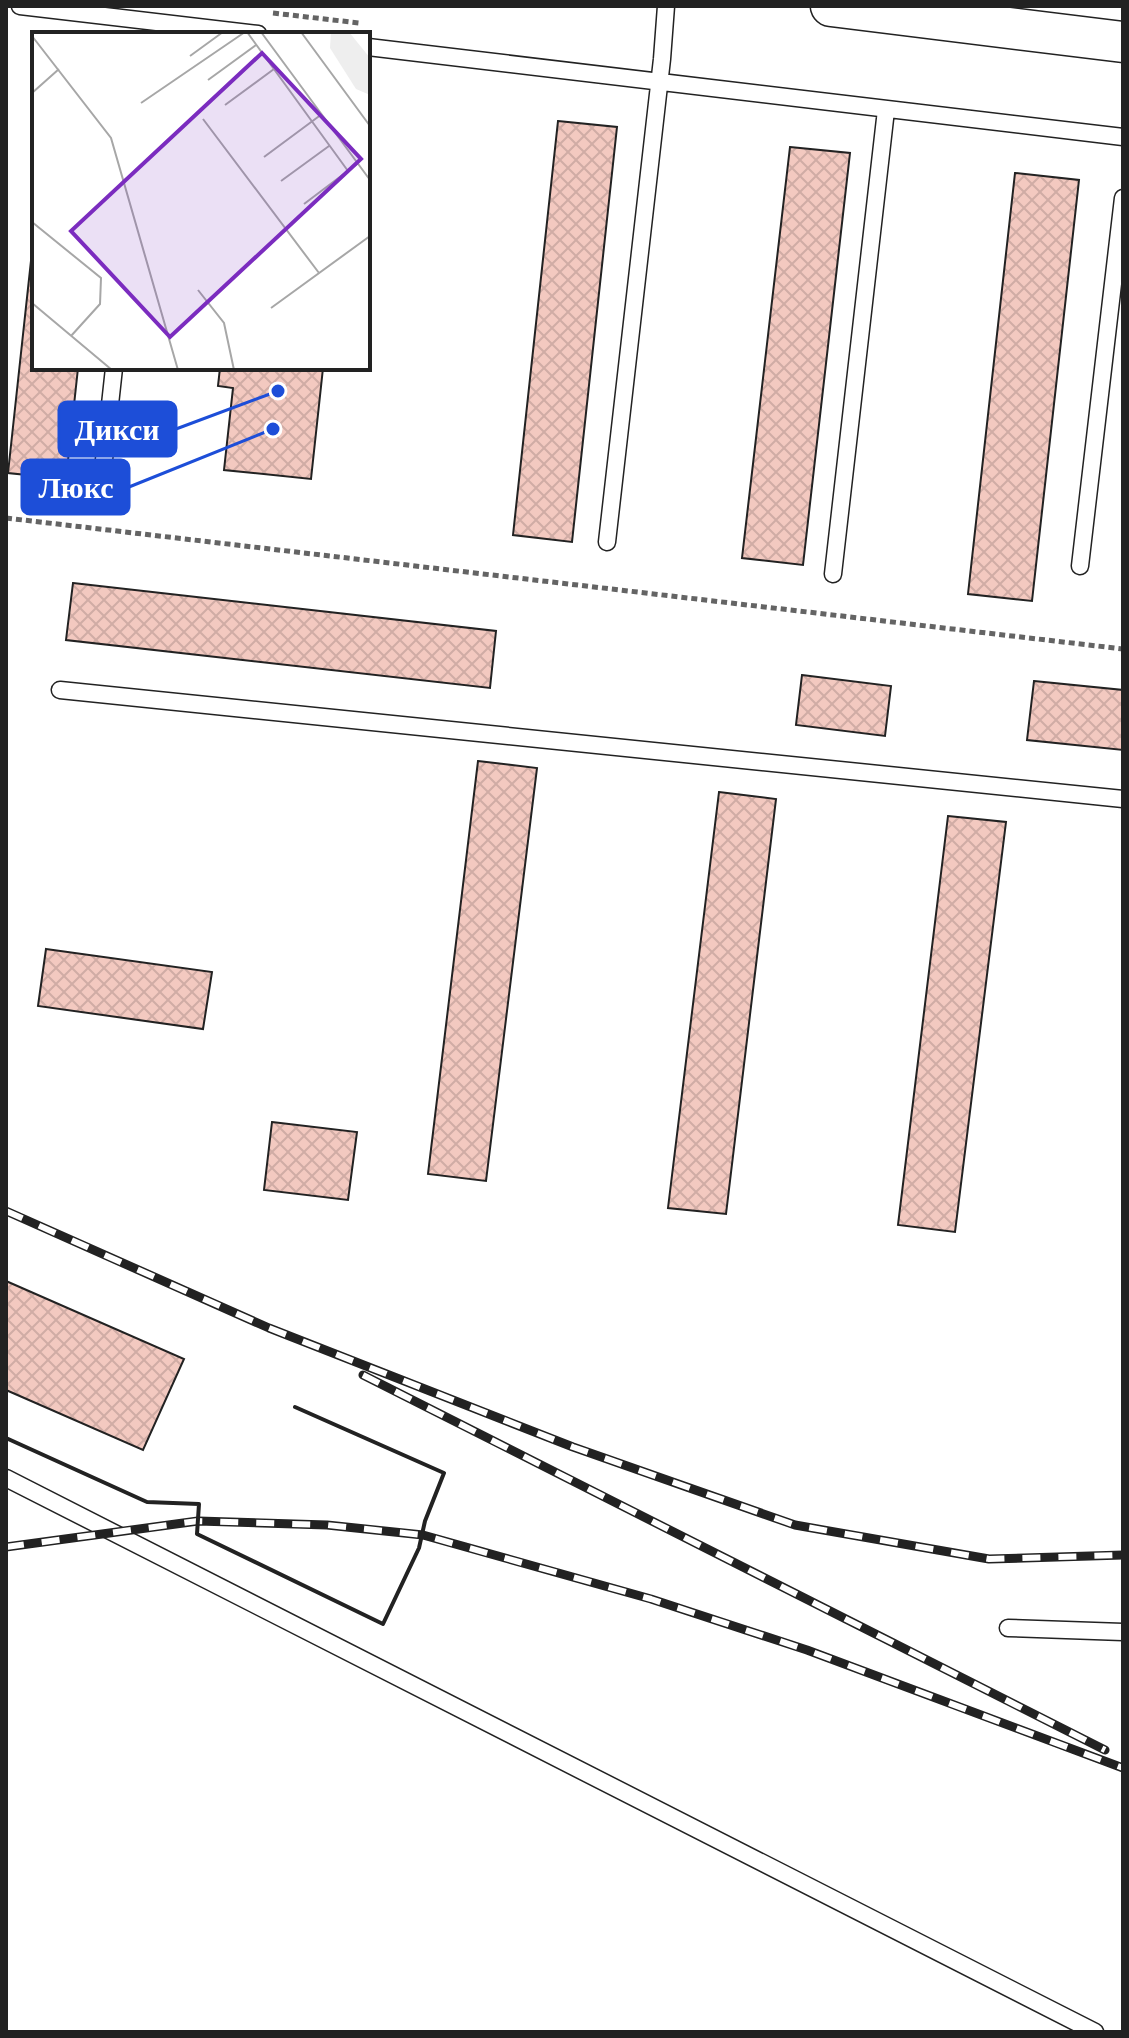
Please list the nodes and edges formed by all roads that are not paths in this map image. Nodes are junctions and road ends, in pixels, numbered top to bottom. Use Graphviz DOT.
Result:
graph roads {
  1 [pos="20,6"];
  2 [pos="666,6"];
  3 [pos="831,6"];
  4 [pos="152,28"];
  5 [pos="223,32"];
  6 [pos="1123,42"];
  7 [pos="370,47"];
  8 [pos="660,82"];
  9 [pos="886,110"];
  10 [pos="1123,137"];
  11 [pos="1123,198"];
  12 [pos="114,370"];
  13 [pos="101,487"];
  14 [pos="607,542"];
  15 [pos="1080,566"];
  16 [pos="833,574"];
  17 [pos="60,690"];
  18 [pos="1123,799"];
  19 [pos="6,1478"];
  20 [pos="1008,1628"];
  21 [pos="1123,1632"];
  22 [pos="1095,2032"];
  1 -- 4 [label="lane"];
  2 -- 8 [label="lane"];
  3 -- 6 [label="street"];
  4 -- 5 [label="lane"];
  7 -- 8 [label="lane"];
  8 -- 9 [label="lane"];
  8 -- 14 [label="lane"];
  9 -- 10 [label="lane"];
  9 -- 16 [label="lane"];
  11 -- 15 [label="lane"];
  12 -- 13 [label="lane"];
  17 -- 18 [label="lane"];
  19 -- 22 [label="lane"];
  20 -- 21 [label="lane"];
}
